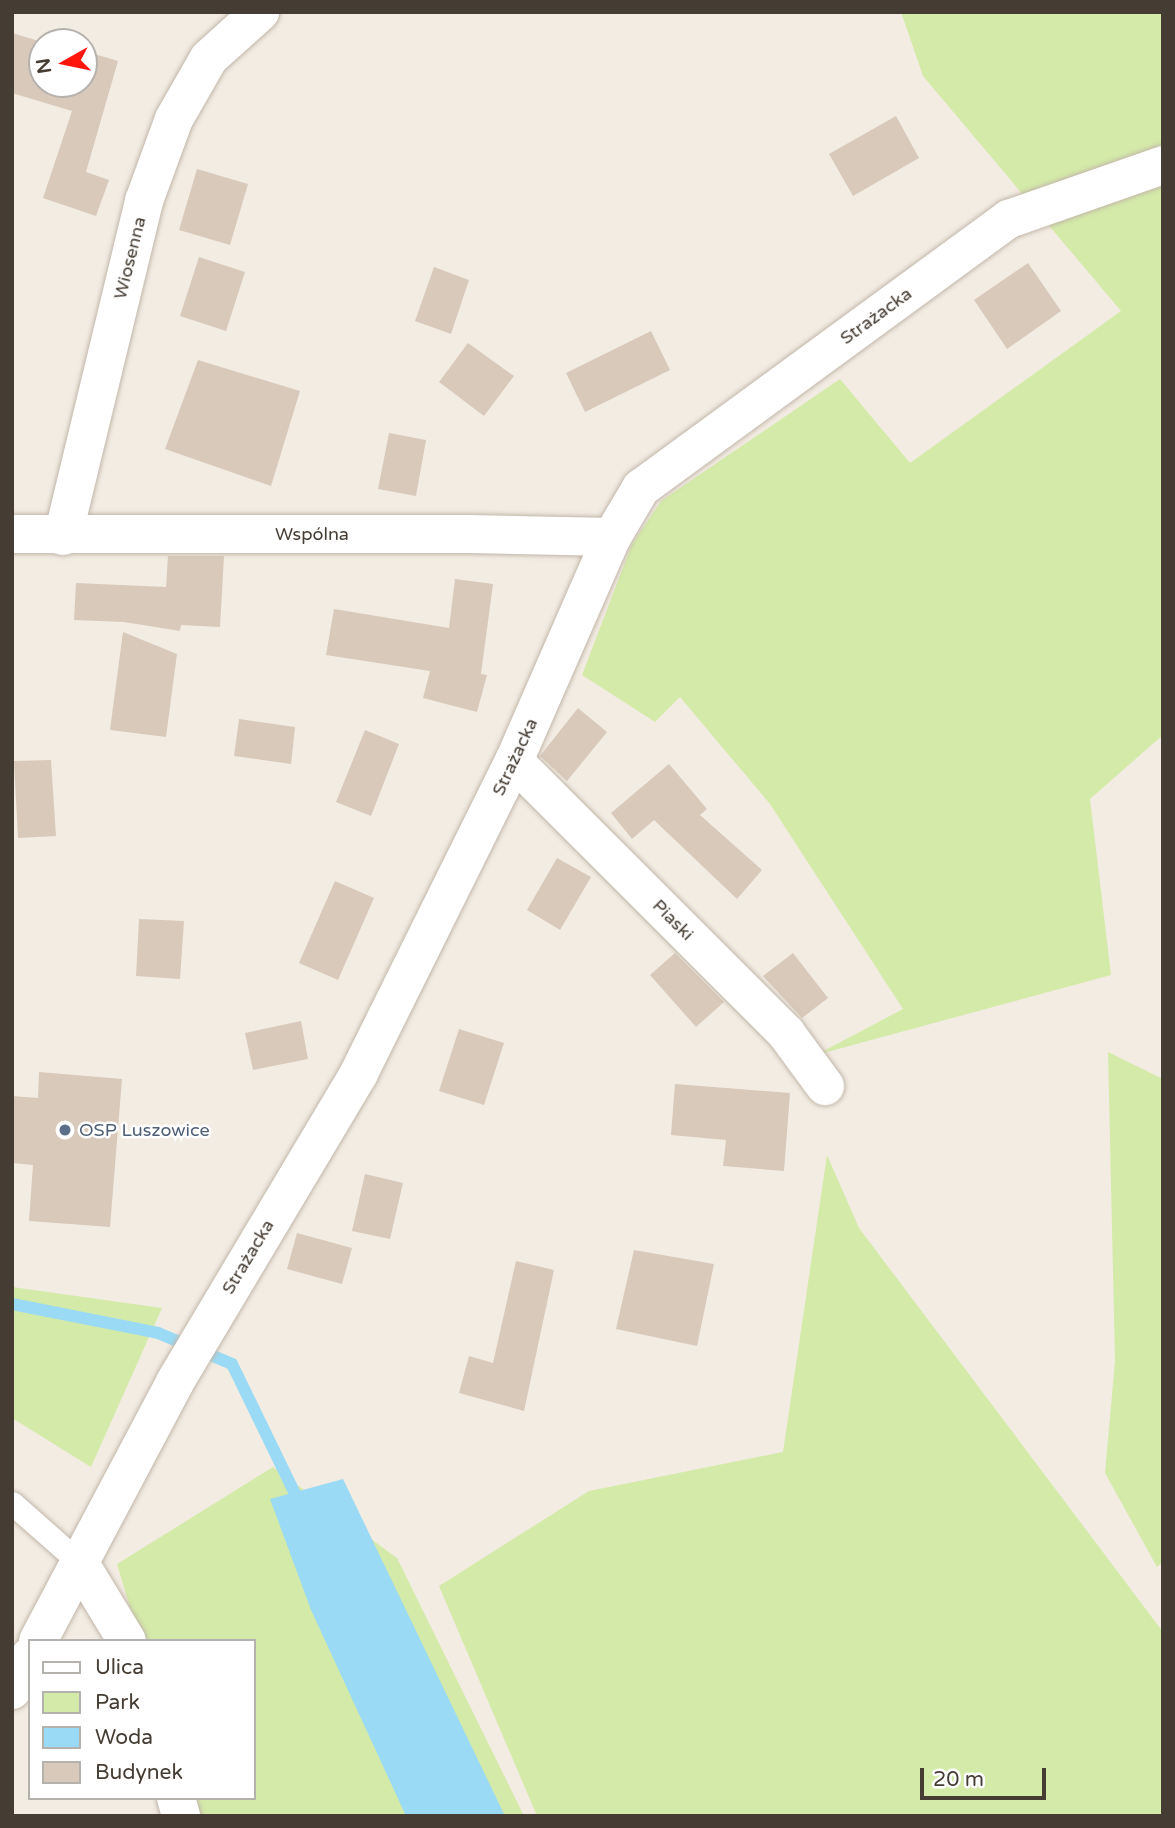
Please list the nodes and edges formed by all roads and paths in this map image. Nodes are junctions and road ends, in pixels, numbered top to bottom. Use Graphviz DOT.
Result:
graph roads {
  1 [pos="260,12"];
  2 [pos="1163,165"];
  3 [pos="12,534"];
  4 [pos="64,536"];
  5 [pos="612,537"];
  6 [pos="514,761"];
  7 [pos="825,1086"];
  8 [pos="12,1503"];
  9 [pos="79,1562"];
  10 [pos="39,1639"];
  11 [pos="126,1639"];
  12 [pos="28,1660"];
  13 [pos="12,1690"];
  1 -- 4 [label="street, Wiosenna"];
  2 -- 5 [label="street, Strażacka"];
  3 -- 4 [label="street, Wspólna"];
  4 -- 5 [label="street, Wspólna"];
  5 -- 6 [label="street, Strażacka"];
  6 -- 7 [label="street, Piaski"];
  6 -- 9 [label="street, Strażacka"];
  8 -- 9 [label="lane"];
  9 -- 10 [label="street, Strażacka"];
  9 -- 11 [label="street"];
  12 -- 13 [label="street"];
}
